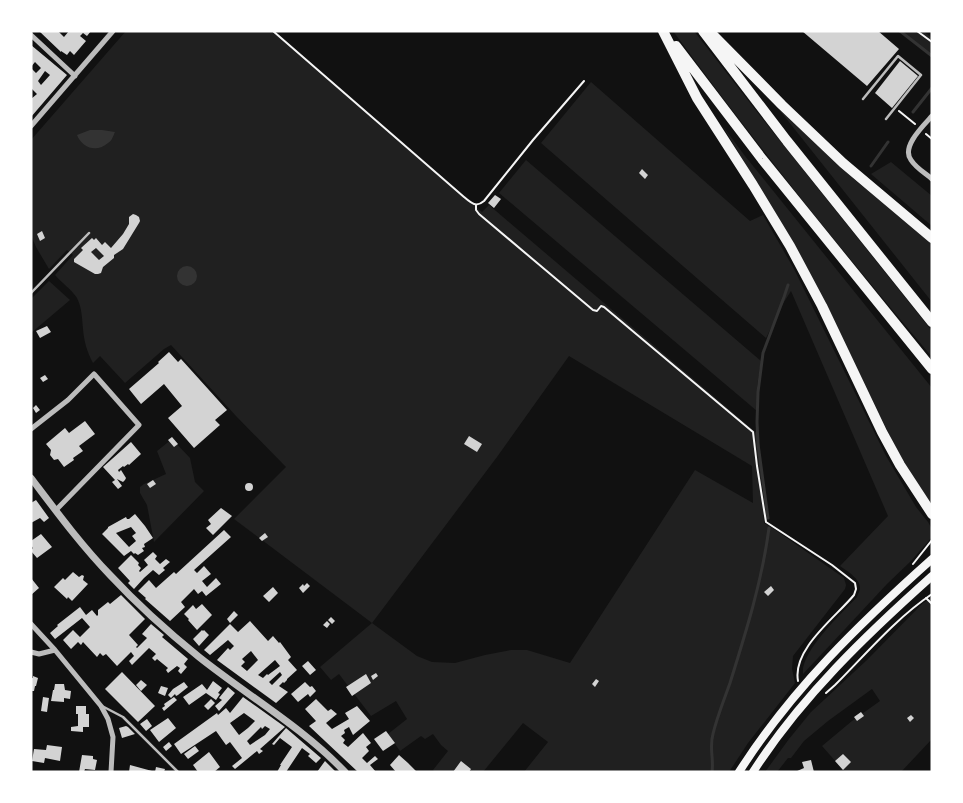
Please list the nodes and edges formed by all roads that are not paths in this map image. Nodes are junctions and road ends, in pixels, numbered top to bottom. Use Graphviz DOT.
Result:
graph roads {
  1 [pos="113,31"];
  2 [pos="664,31"];
  3 [pos="703,31"];
  4 [pos="709,31"];
  5 [pos="31,35"];
  6 [pos="75,76"];
  7 [pos="863,100"];
  8 [pos="932,116"];
  9 [pos="886,119"];
  10 [pos="31,126"];
  11 [pos="932,179"];
  12 [pos="89,233"];
  13 [pos="932,238"];
  14 [pos="31,293"];
  15 [pos="932,322"];
  16 [pos="932,369"];
  17 [pos="31,429"];
  18 [pos="31,478"];
  19 [pos="56,510"];
  20 [pos="932,514"];
  21 [pos="932,559"];
  22 [pos="932,576"];
  23 [pos="31,624"];
  24 [pos="55,650"];
  25 [pos="31,652"];
  26 [pos="800,684"];
  27 [pos="811,694"];
  28 [pos="101,706"];
  29 [pos="111,772"];
  30 [pos="178,772"];
  31 [pos="345,772"];
  32 [pos="739,772"];
  33 [pos="753,772"];
  1 -- 6 [label="street"];
  2 -- 16 [label="highway"];
  2 -- 20 [label="highway"];
  3 -- 15 [label="highway"];
  4 -- 13 [label="highway"];
  5 -- 6 [label="street"];
  6 -- 10 [label="street"];
  7 -- 9 [label="lane"];
  8 -- 11 [label="street"];
  12 -- 14 [label="lane"];
  17 -- 19 [label="street"];
  18 -- 19 [label="street"];
  19 -- 31 [label="street"];
  21 -- 26 [label="main road"];
  22 -- 27 [label="main road"];
  23 -- 24 [label="street"];
  24 -- 25 [label="street"];
  24 -- 28 [label="street"];
  26 -- 27 [label="main road"];
  26 -- 32 [label="main road"];
  27 -- 33 [label="main road"];
  28 -- 29 [label="street"];
  28 -- 30 [label="lane"];
}
